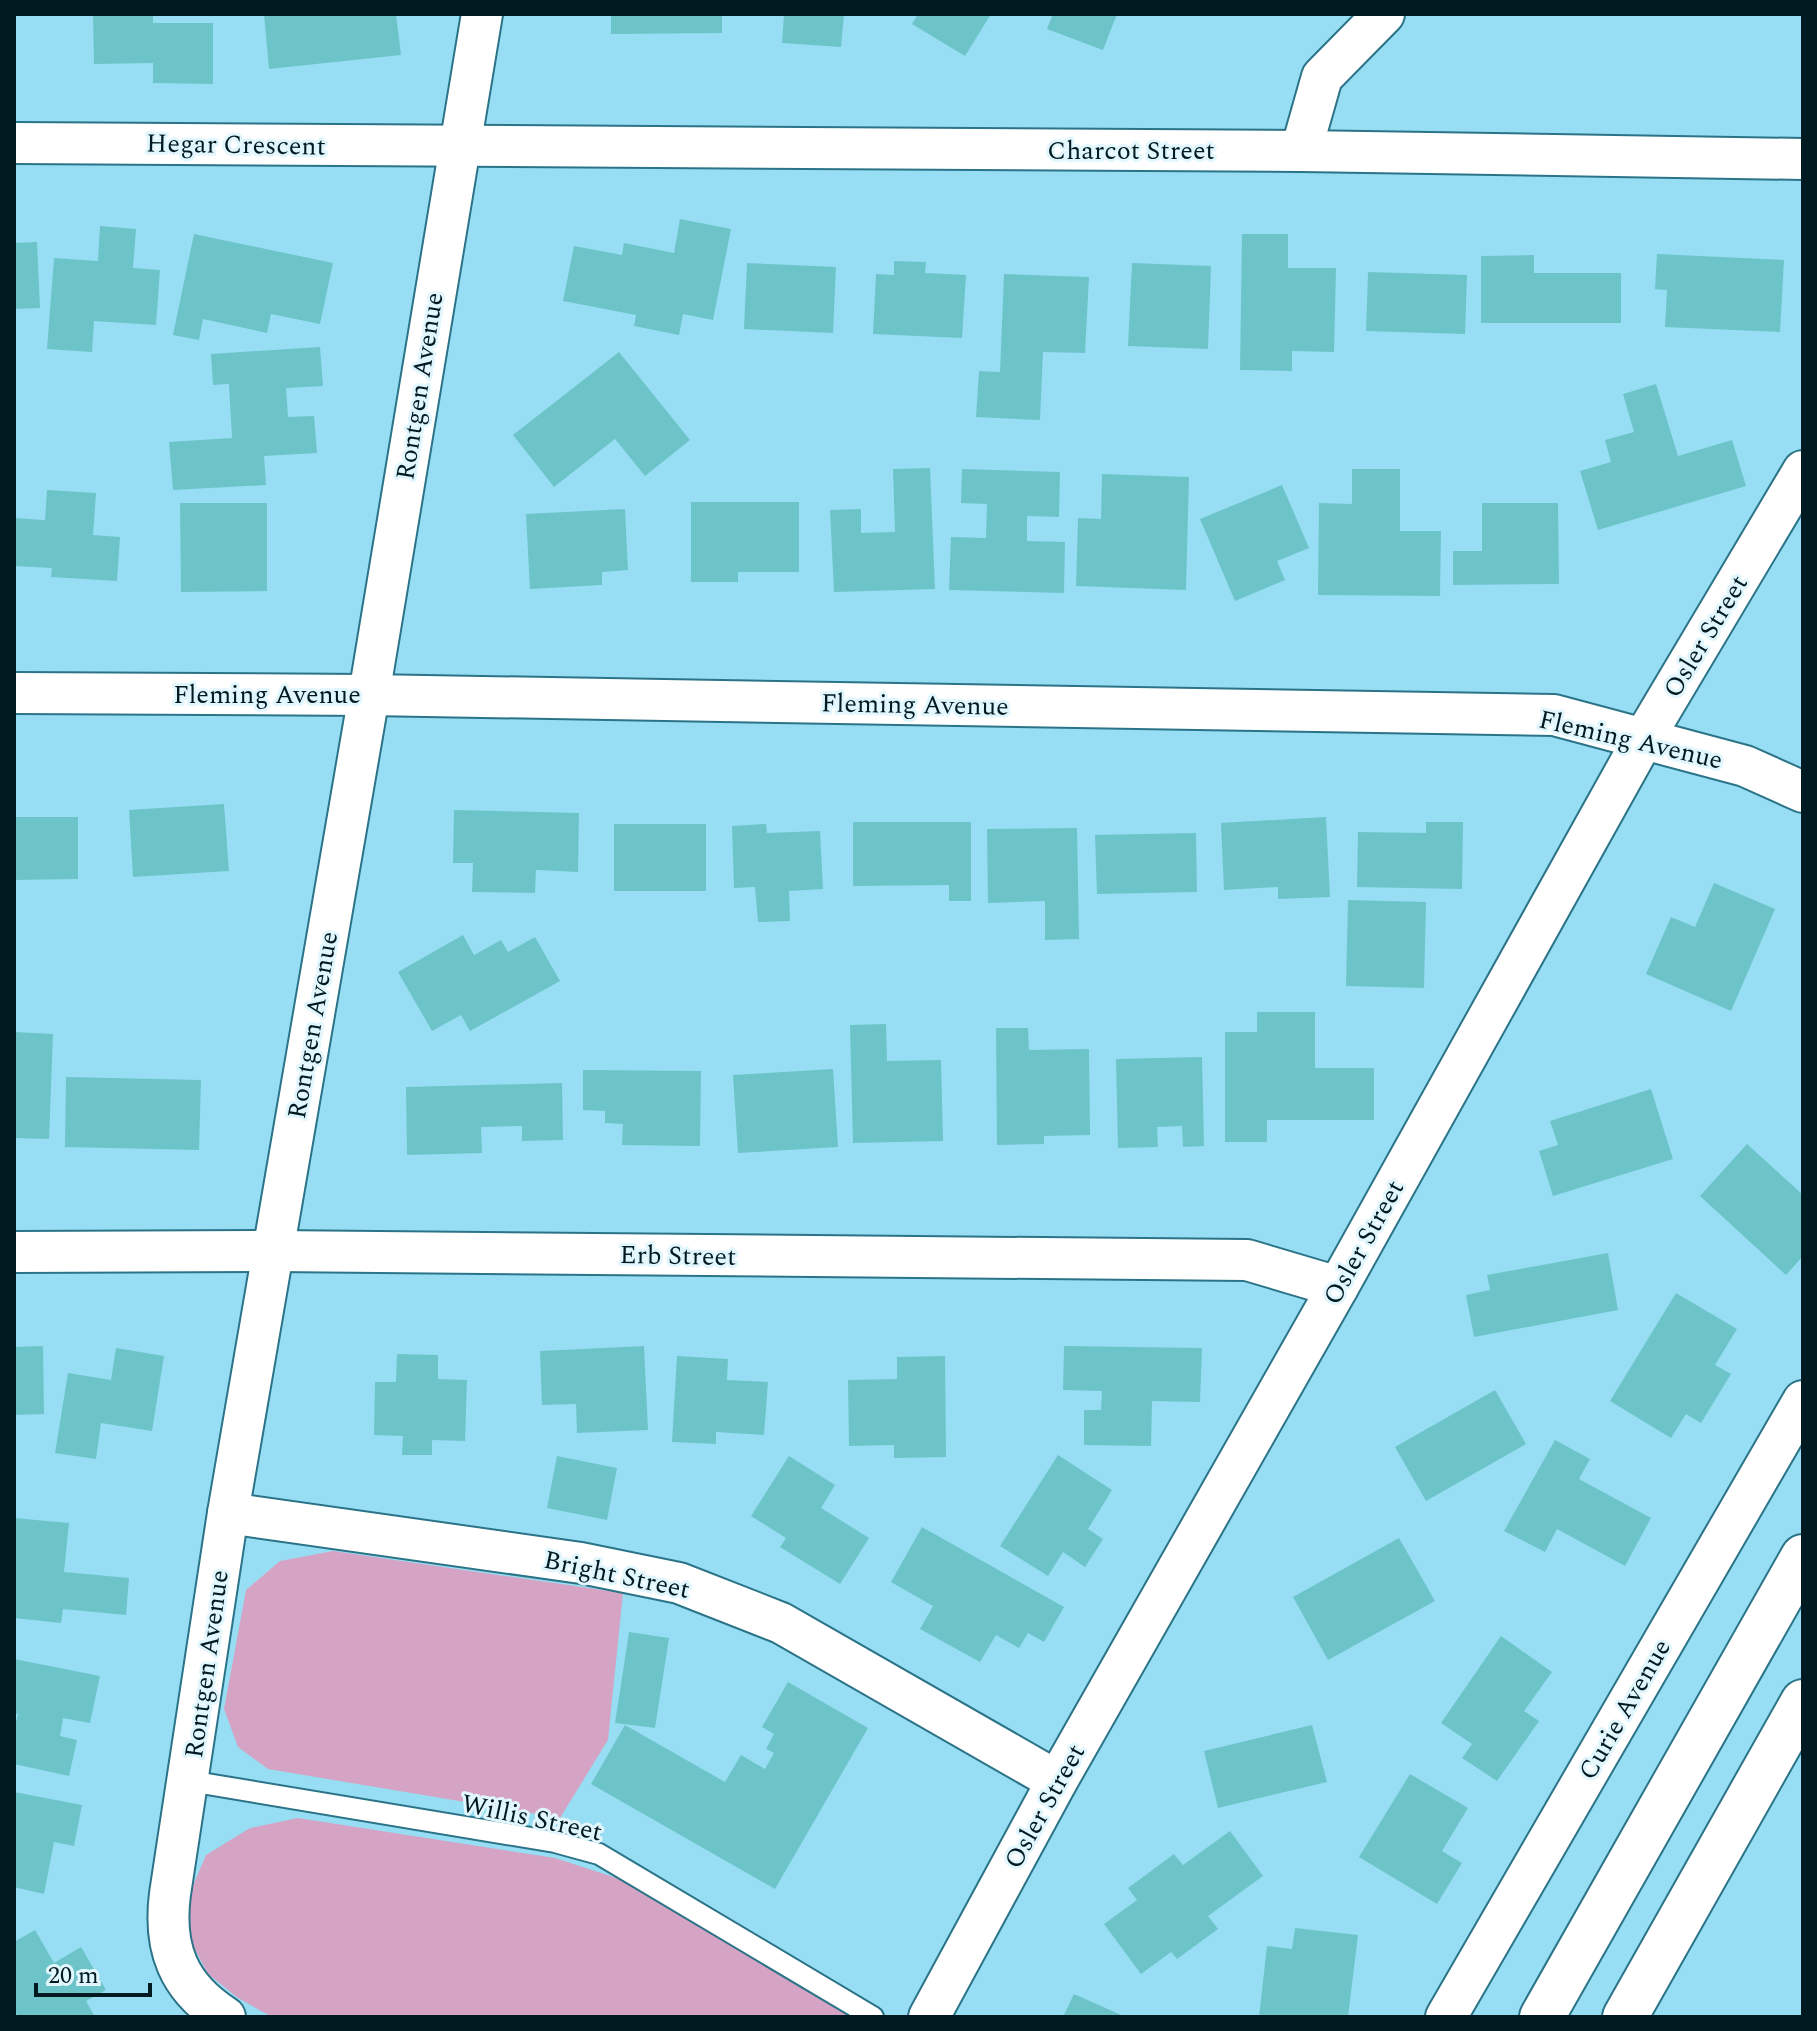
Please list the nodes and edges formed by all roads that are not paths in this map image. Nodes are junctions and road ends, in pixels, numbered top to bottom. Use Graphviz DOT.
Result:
graph roads {
  1 [pos="482,14"];
  2 [pos="1384,14"];
  3 [pos="14,143"];
  4 [pos="458,147"];
  5 [pos="1301,151"];
  6 [pos="1803,159"];
  7 [pos="1803,471"];
  8 [pos="14,693"];
  9 [pos="369,695"];
  10 [pos="1644,738"];
  11 [pos="1803,792"];
  12 [pos="273,1251"];
  13 [pos="14,1252"];
  14 [pos="1338,1287"];
  15 [pos="1803,1401"];
  16 [pos="228,1513"];
  17 [pos="1803,1557"];
  18 [pos="1803,1702"];
  19 [pos="189,1781"];
  20 [pos="1057,1781"];
  21 [pos="225,2017"];
  22 [pos="873,2017"];
  23 [pos="929,2017"];
  24 [pos="1446,2017"];
  25 [pos="1542,2017"];
  26 [pos="1625,2017"];
  1 -- 4 [label="street, Rontgen Avenue"];
  2 -- 5 [label="street"];
  3 -- 4 [label="street, Hegar Crescent"];
  4 -- 5 [label="street, Charcot Street"];
  4 -- 9 [label="street, Rontgen Avenue"];
  5 -- 6 [label="street, Charcot Street"];
  7 -- 10 [label="street, Osler Street"];
  8 -- 9 [label="street, Fleming Avenue"];
  9 -- 10 [label="street, Fleming Avenue"];
  9 -- 12 [label="street, Rontgen Avenue"];
  10 -- 11 [label="street, Fleming Avenue"];
  10 -- 14 [label="street, Osler Street"];
  12 -- 13 [label="street, Erb Street"];
  12 -- 14 [label="street, Erb Street"];
  12 -- 16 [label="street, Rontgen Avenue"];
  14 -- 20 [label="street, Osler Street"];
  15 -- 24 [label="street, Curie Avenue"];
  16 -- 19 [label="street, Rontgen Avenue"];
  16 -- 20 [label="street, Bright Street"];
  17 -- 25 [label="main road"];
  18 -- 26 [label="main road"];
  19 -- 21 [label="street, Rontgen Avenue"];
  19 -- 22 [label="lane, Willis Street"];
  20 -- 23 [label="street, Osler Street"];
}
